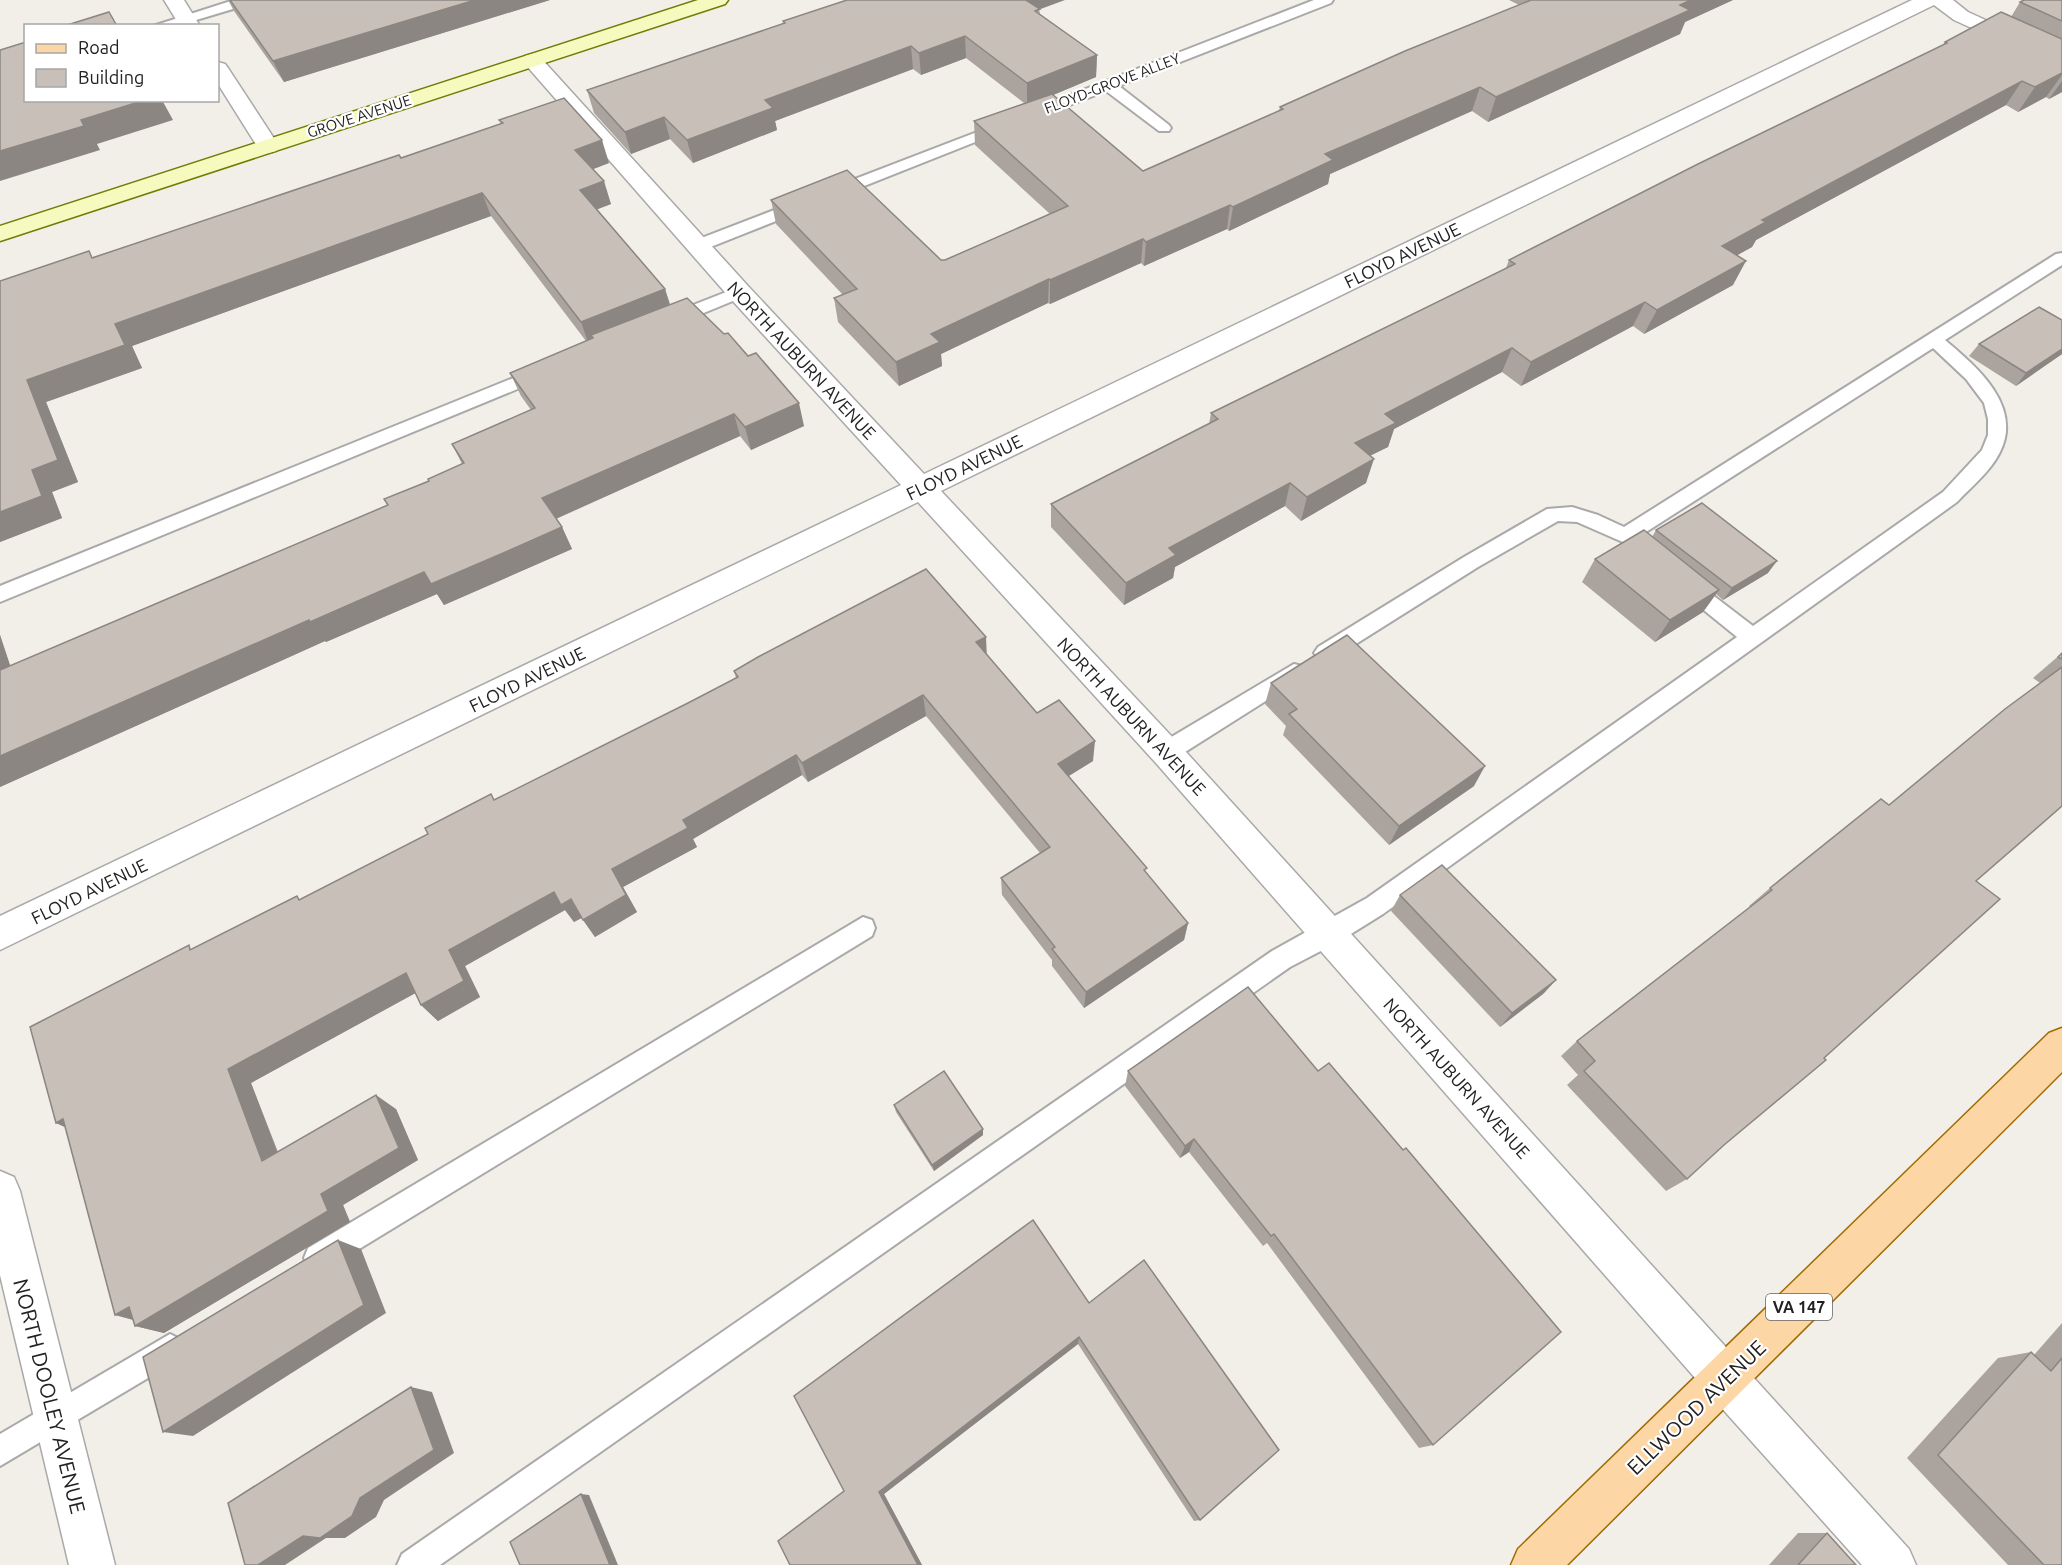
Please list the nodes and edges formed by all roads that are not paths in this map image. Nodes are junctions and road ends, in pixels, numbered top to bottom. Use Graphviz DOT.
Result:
graph roads {
  1 [pos="174,0"];
  2 [pos="248,0"];
  3 [pos="718,0"];
  4 [pos="1326,0"];
  5 [pos="1928,0"];
  6 [pos="1940,0"];
  7 [pos="188,22"];
  8 [pos="532,60"];
  9 [pos="2062,63"];
  10 [pos="219,70"];
  11 [pos="1108,85"];
  12 [pos="1164,128"];
  13 [pos="268,146"];
  14 [pos="0,234"];
  15 [pos="697,246"];
  16 [pos="2062,258"];
  17 [pos="739,292"];
  18 [pos="650,328"];
  19 [pos="1935,340"];
  20 [pos="562,364"];
  21 [pos="921,488"];
  22 [pos="1625,536"];
  23 [pos="1643,551"];
  24 [pos="1671,573"];
  25 [pos="0,594"];
  26 [pos="1753,638"];
  27 [pos="1166,752"];
  28 [pos="863,928"];
  29 [pos="0,934"];
  30 [pos="1329,934"];
  31 [pos="2062,1046"];
  32 [pos="0,1191"];
  33 [pos="300,1269"];
  34 [pos="188,1338"];
  35 [pos="1725,1380"];
  36 [pos="54,1418"];
  37 [pos="0,1451"];
  38 [pos="92,1565"];
  39 [pos="413,1565"];
  40 [pos="1534,1565"];
  41 [pos="1893,1565"];
  1 -- 7 [label="street"];
  2 -- 7 [label="lane"];
  3 -- 8 [label="main road, GROVE AVENUE"];
  4 -- 11 [label="lane, FLOYD-GROVE ALLEY"];
  5 -- 21 [label="street, FLOYD AVENUE"];
  6 -- 9 [label="street"];
  8 -- 13 [label="main road, GROVE AVENUE"];
  8 -- 15 [label="street, NORTH AUBURN AVENUE"];
  10 -- 13 [label="street"];
  11 -- 12 [label="lane"];
  11 -- 15 [label="lane, FLOYD-GROVE ALLEY"];
  13 -- 14 [label="main road, GROVE AVENUE"];
  15 -- 17 [label="street, NORTH AUBURN AVENUE"];
  16 -- 19 [label="lane"];
  17 -- 18 [label="lane"];
  17 -- 21 [label="street, NORTH AUBURN AVENUE"];
  19 -- 22 [label="lane"];
  19 -- 26 [label="lane"];
  20 -- 25 [label="lane"];
  21 -- 27 [label="street, NORTH AUBURN AVENUE"];
  21 -- 29 [label="street, FLOYD AVENUE"];
  22 -- 23 [label="lane"];
  22 -- 27 [label="lane"];
  24 -- 26 [label="lane"];
  26 -- 30 [label="lane"];
  27 -- 30 [label="street, NORTH AUBURN AVENUE"];
  28 -- 33 [label="lane"];
  30 -- 35 [label="street, NORTH AUBURN AVENUE"];
  30 -- 39 [label="lane"];
  31 -- 35 [label="main road, ELLWOOD AVENUE / VA 147"];
  32 -- 36 [label="street, NORTH DOOLEY AVENUE"];
  34 -- 36 [label="lane"];
  35 -- 40 [label="main road, ELLWOOD AVENUE / VA 147"];
  35 -- 41 [label="street, NORTH AUBURN AVENUE"];
  36 -- 37 [label="lane"];
  36 -- 38 [label="street, NORTH DOOLEY AVENUE"];
}
